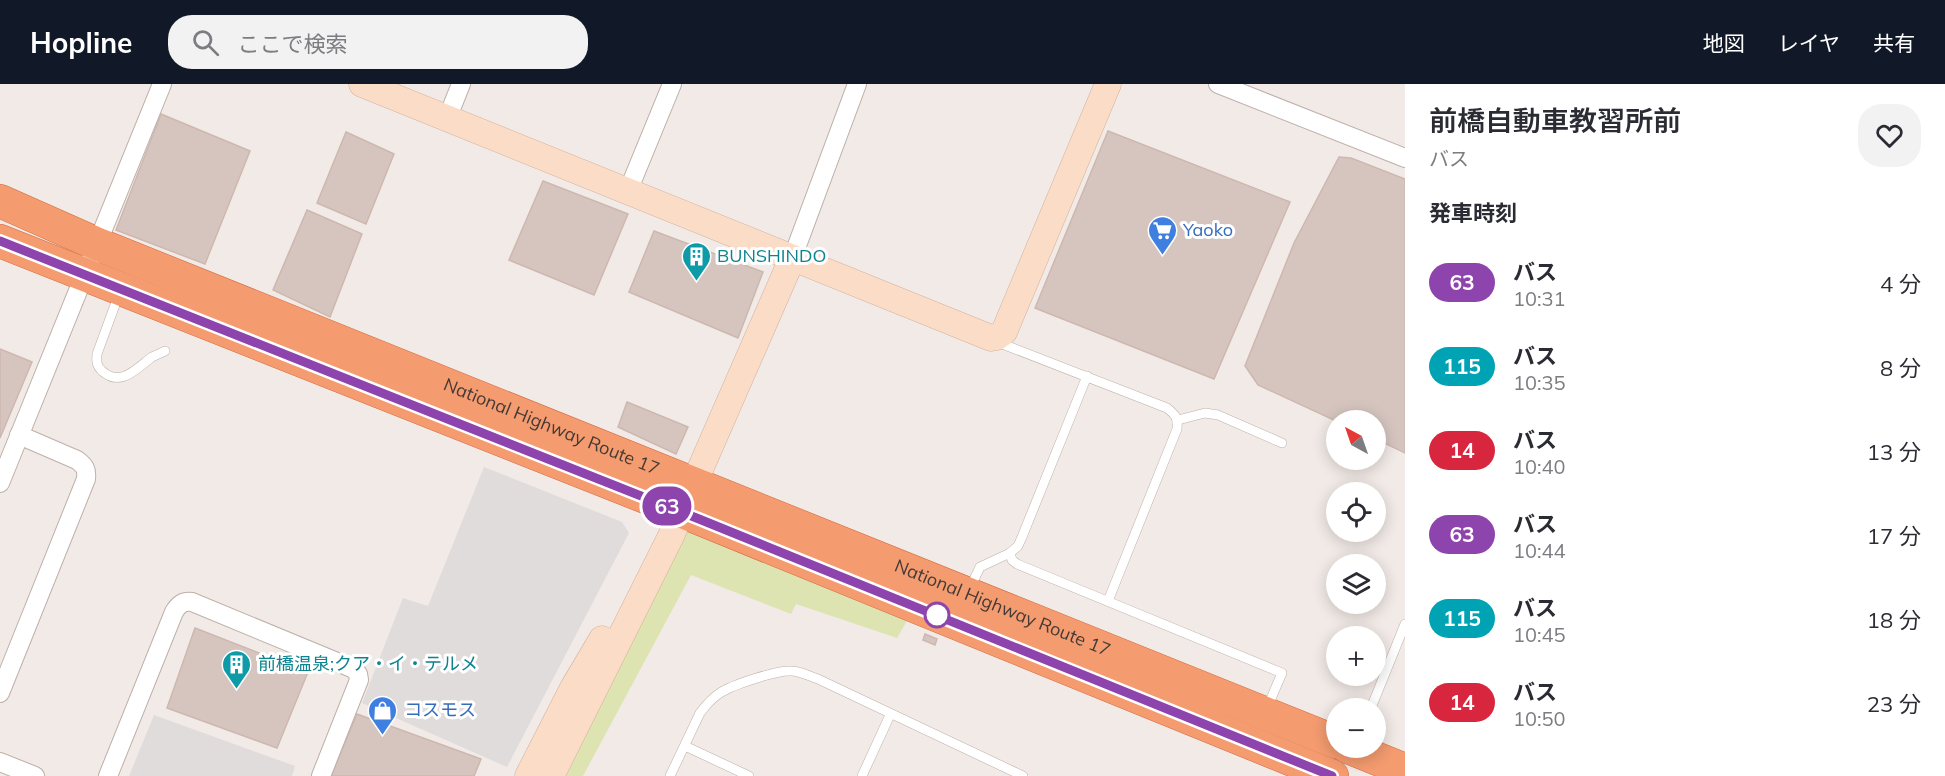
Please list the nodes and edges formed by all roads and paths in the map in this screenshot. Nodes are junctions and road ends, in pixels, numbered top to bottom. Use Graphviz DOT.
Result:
graph roads {
  1 [pos="162,84"];
  2 [pos="362,84"];
  3 [pos="460,84"];
  4 [pos="672,84"];
  5 [pos="857,84"];
  6 [pos="1108,84"];
  7 [pos="1218,84"];
  8 [pos="447,118"];
  9 [pos="1405,158"];
  10 [pos="628,191"];
  11 [pos="0,201"];
  12 [pos="0,241"];
  13 [pos="98,244"];
  14 [pos="792,259"];
  15 [pos="85,275"];
  16 [pos="121,289"];
  17 [pos="998,337"];
  18 [pos="165,351"];
  19 [pos="1087,376"];
  20 [pos="1178,420"];
  21 [pos="19,435"];
  22 [pos="1282,442"];
  23 [pos="5,455"];
  24 [pos="0,483"];
  25 [pos="687,497"];
  26 [pos="1010,553"];
  27 [pos="967,593"];
  28 [pos="1108,601"];
  29 [pos="1405,624"];
  30 [pos="0,693"];
  31 [pos="1375,698"];
  32 [pos="1264,713"];
  33 [pos="890,715"];
  34 [pos="1326,737"];
  35 [pos="684,746"];
  36 [pos="1376,758"];
  37 [pos="0,762"];
  38 [pos="1405,770"];
  39 [pos="35,776"];
  40 [pos="108,776"];
  41 [pos="321,776"];
  42 [pos="528,776"];
  43 [pos="551,776"];
  44 [pos="670,776"];
  45 [pos="749,776"];
  46 [pos="862,776"];
  47 [pos="1023,776"];
  48 [pos="1332,776"];
  1 -- 13 [label="street"];
  2 -- 8 [label="street"];
  3 -- 8 [label="street"];
  4 -- 10 [label="street"];
  5 -- 14 [label="street"];
  6 -- 17 [label="street"];
  7 -- 9 [label="street"];
  8 -- 10 [label="street"];
  10 -- 14 [label="street"];
  11 -- 13 [label="highway, National Highway Route 17"];
  12 -- 15 [label="highway, National Highway Route 17"];
  13 -- 15 [label="street"];
  13 -- 25 [label="highway, National Highway Route 17"];
  14 -- 17 [label="street"];
  14 -- 25 [label="street"];
  15 -- 16 [label="highway, National Highway Route 17"];
  15 -- 21 [label="street"];
  16 -- 18 [label="lane"];
  16 -- 25 [label="highway, National Highway Route 17"];
  17 -- 19 [label="lane"];
  19 -- 20 [label="lane"];
  19 -- 26 [label="lane"];
  20 -- 22 [label="lane"];
  20 -- 28 [label="lane"];
  21 -- 23 [label="street"];
  21 -- 30 [label="street"];
  23 -- 24 [label="street"];
  25 -- 27 [label="highway, National Highway Route 17"];
  25 -- 42 [label="street"];
  25 -- 43 [label="street"];
  25 -- 48 [label="highway, National Highway Route 17"];
  26 -- 27 [label="lane"];
  26 -- 28 [label="lane"];
  27 -- 32 [label="highway, National Highway Route 17"];
  28 -- 32 [label="lane"];
  29 -- 31 [label="lane"];
  32 -- 34 [label="highway, National Highway Route 17"];
  33 -- 35 [label="lane"];
  33 -- 46 [label="lane"];
  33 -- 47 [label="lane"];
  35 -- 44 [label="lane"];
  35 -- 45 [label="lane"];
  36 -- 38 [label="highway, National Highway Route 17"];
  37 -- 39 [label="street"];
  40 -- 41 [label="street"];
}
